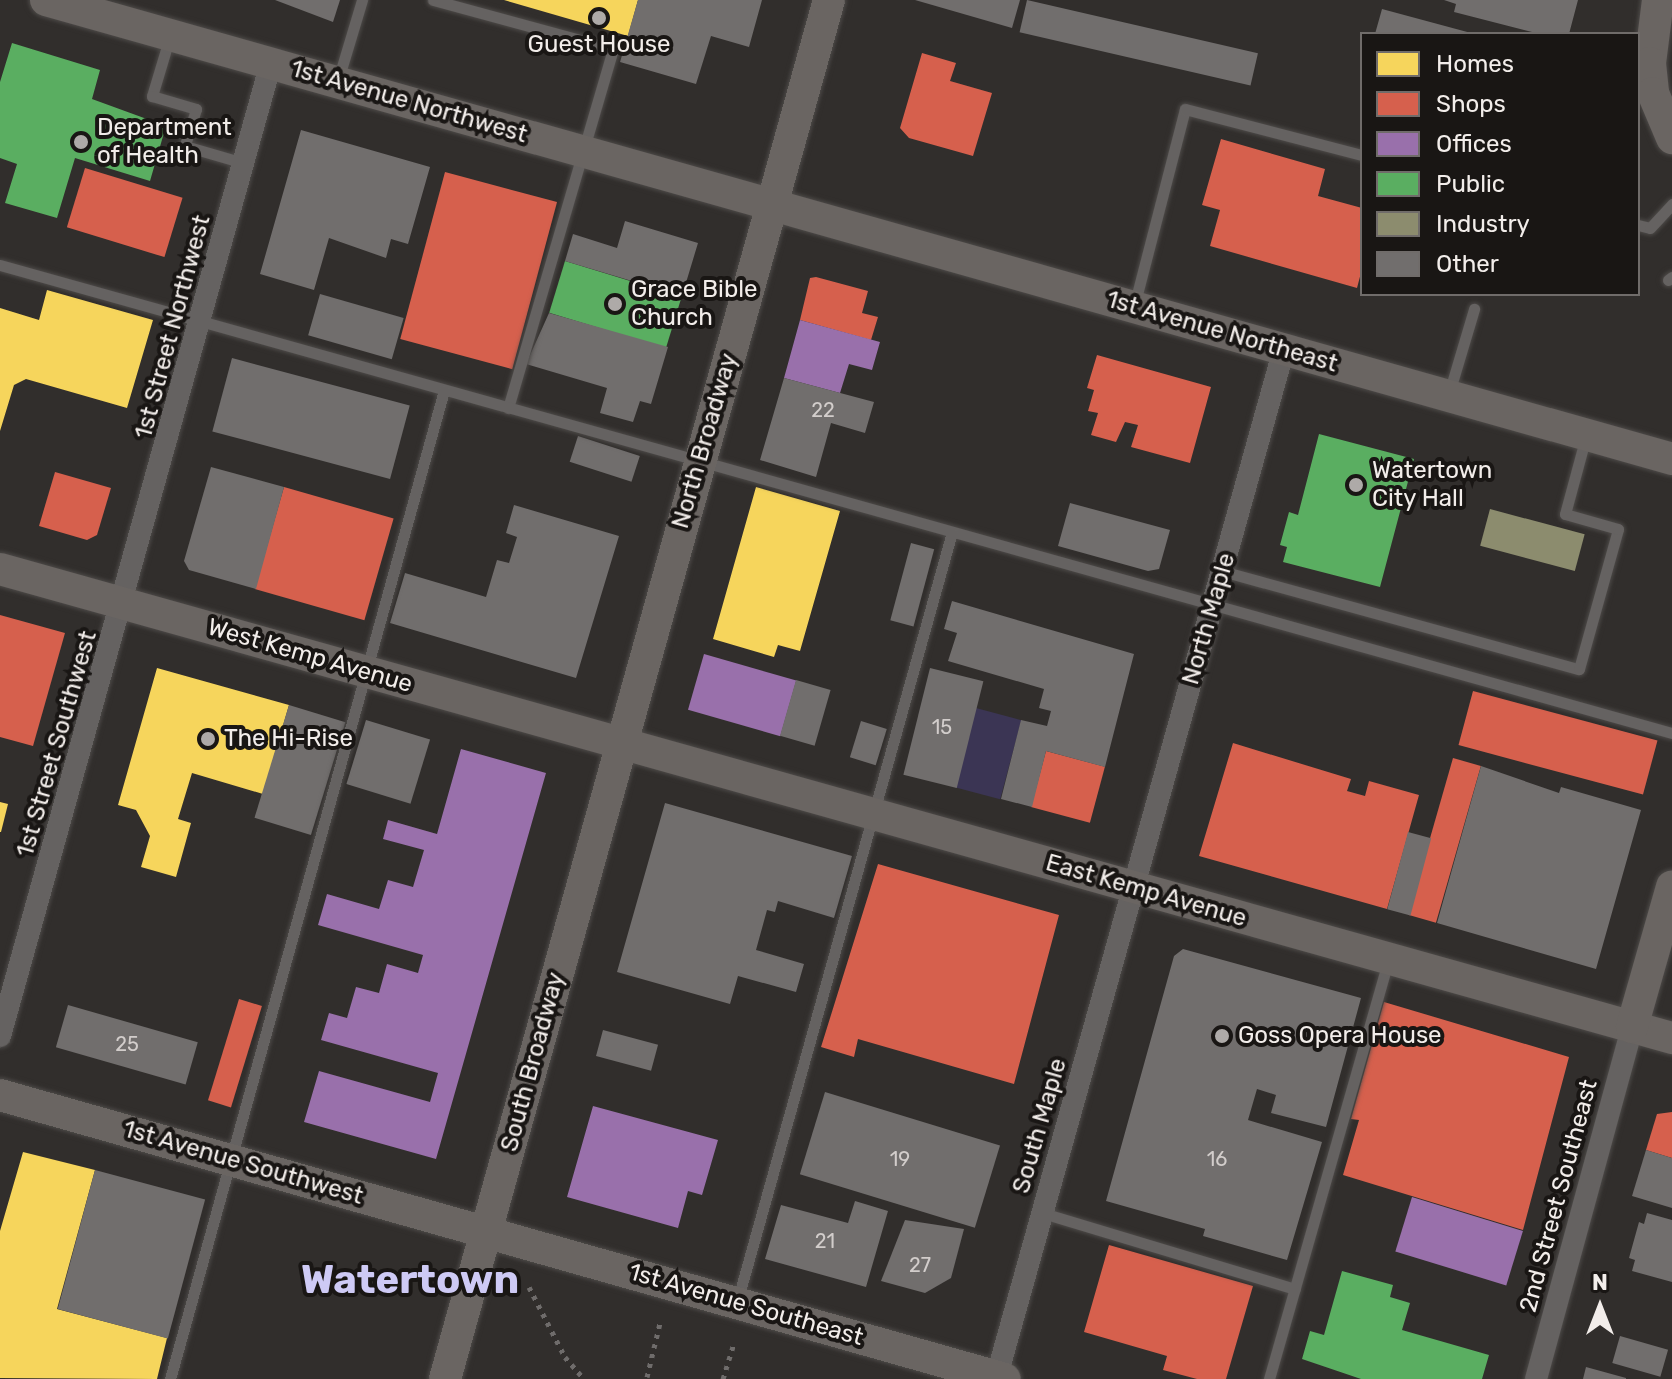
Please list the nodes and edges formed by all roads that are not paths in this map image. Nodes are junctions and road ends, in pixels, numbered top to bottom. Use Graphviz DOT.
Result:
graph roads {
  1 [pos="46,0"];
  2 [pos="362,0"];
  3 [pos="433,0"];
  4 [pos="829,0"];
  5 [pos="1658,0"];
  6 [pos="170,35"];
  7 [pos="271,63"];
  8 [pos="338,82"];
  9 [pos="1672,138"];
  10 [pos="586,152"];
  11 [pos="1360,154"];
  12 [pos="244,163"];
  13 [pos="772,204"];
  14 [pos="1672,204"];
  15 [pos="1640,226"];
  16 [pos="0,265"];
  17 [pos="1134,307"];
  18 [pos="1474,309"];
  19 [pos="201,322"];
  20 [pos="1284,349"];
  21 [pos="444,390"];
  22 [pos="1448,396"];
  23 [pos="508,408"];
  24 [pos="1587,435"];
  25 [pos="1672,459"];
  26 [pos="699,462"];
  27 [pos="952,532"];
  28 [pos="0,569"];
  29 [pos="1222,571"];
  30 [pos="124,604"];
  31 [pos="1213,606"];
  32 [pos="368,672"];
  33 [pos="1672,733"];
  34 [pos="619,744"];
  35 [pos="873,814"];
  36 [pos="1672,887"];
  37 [pos="1134,888"];
  38 [pos="1389,958"];
  39 [pos="1632,1027"];
  40 [pos="0,1036"];
  41 [pos="1672,1038"];
  42 [pos="0,1095"];
  43 [pos="232,1160"];
  44 [pos="1043,1213"];
  45 [pos="486,1231"];
  46 [pos="1295,1289"];
  47 [pos="737,1302"];
  48 [pos="999,1378"];
  49 [pos="170,1379"];
  50 [pos="445,1379"];
  51 [pos="1269,1379"];
  52 [pos="1536,1379"];
  1 -- 6 [label="street, 1st Avenue Northwest"];
  2 -- 8 [label="lane"];
  3 -- 10 [label="lane"];
  4 -- 13 [label="street, North Broadway"];
  5 -- 9 [label="street"];
  6 -- 7 [label="street, 1st Avenue Northwest"];
  6 -- 12 [label="lane"];
  7 -- 8 [label="street, 1st Avenue Northwest"];
  7 -- 12 [label="street, 1st Street Northwest"];
  8 -- 10 [label="street, 1st Avenue Northwest"];
  10 -- 13 [label="street, 1st Avenue Northwest"];
  10 -- 23 [label="lane"];
  11 -- 17 [label="lane"];
  12 -- 19 [label="street, 1st Street Northwest"];
  13 -- 17 [label="street, 1st Avenue Northeast"];
  13 -- 26 [label="street, North Broadway"];
  14 -- 15 [label="lane"];
  16 -- 19 [label="lane"];
  17 -- 20 [label="street, 1st Avenue Northeast"];
  18 -- 22 [label="lane"];
  19 -- 21 [label="lane"];
  19 -- 30 [label="street, 1st Street Northwest"];
  20 -- 22 [label="street, 1st Avenue Northeast"];
  20 -- 29 [label="street, North Maple"];
  21 -- 23 [label="lane"];
  21 -- 32 [label="lane"];
  22 -- 24 [label="street, 1st Avenue Northeast"];
  23 -- 26 [label="lane"];
  24 -- 25 [label="street, 1st Avenue Northeast"];
  24 -- 29 [label="lane"];
  26 -- 27 [label="lane"];
  26 -- 34 [label="street, North Broadway"];
  27 -- 31 [label="lane"];
  27 -- 35 [label="lane"];
  28 -- 30 [label="street, West Kemp Avenue"];
  29 -- 31 [label="street, North Maple"];
  30 -- 32 [label="street, West Kemp Avenue"];
  30 -- 40 [label="street, 1st Street Southwest"];
  31 -- 33 [label="lane"];
  31 -- 37 [label="street, North Maple"];
  32 -- 34 [label="street, West Kemp Avenue"];
  32 -- 43 [label="lane"];
  34 -- 35 [label="street, East Kemp Avenue"];
  34 -- 45 [label="street, South Broadway"];
  35 -- 37 [label="street, East Kemp Avenue"];
  35 -- 47 [label="lane"];
  36 -- 39 [label="street"];
  37 -- 38 [label="street, East Kemp Avenue"];
  37 -- 44 [label="street, South Maple"];
  38 -- 39 [label="street, East Kemp Avenue"];
  38 -- 46 [label="lane"];
  39 -- 41 [label="street, East Kemp Avenue"];
  39 -- 52 [label="street, 2nd Street Southeast"];
  42 -- 43 [label="street, 1st Avenue Southwest"];
  43 -- 45 [label="street, 1st Avenue Southwest"];
  43 -- 49 [label="lane"];
  44 -- 46 [label="lane"];
  44 -- 48 [label="street, South Maple"];
  45 -- 47 [label="street, 1st Avenue Southeast"];
  45 -- 50 [label="street, South Broadway"];
  46 -- 51 [label="lane"];
  47 -- 48 [label="street, 1st Avenue Southeast"];
}
